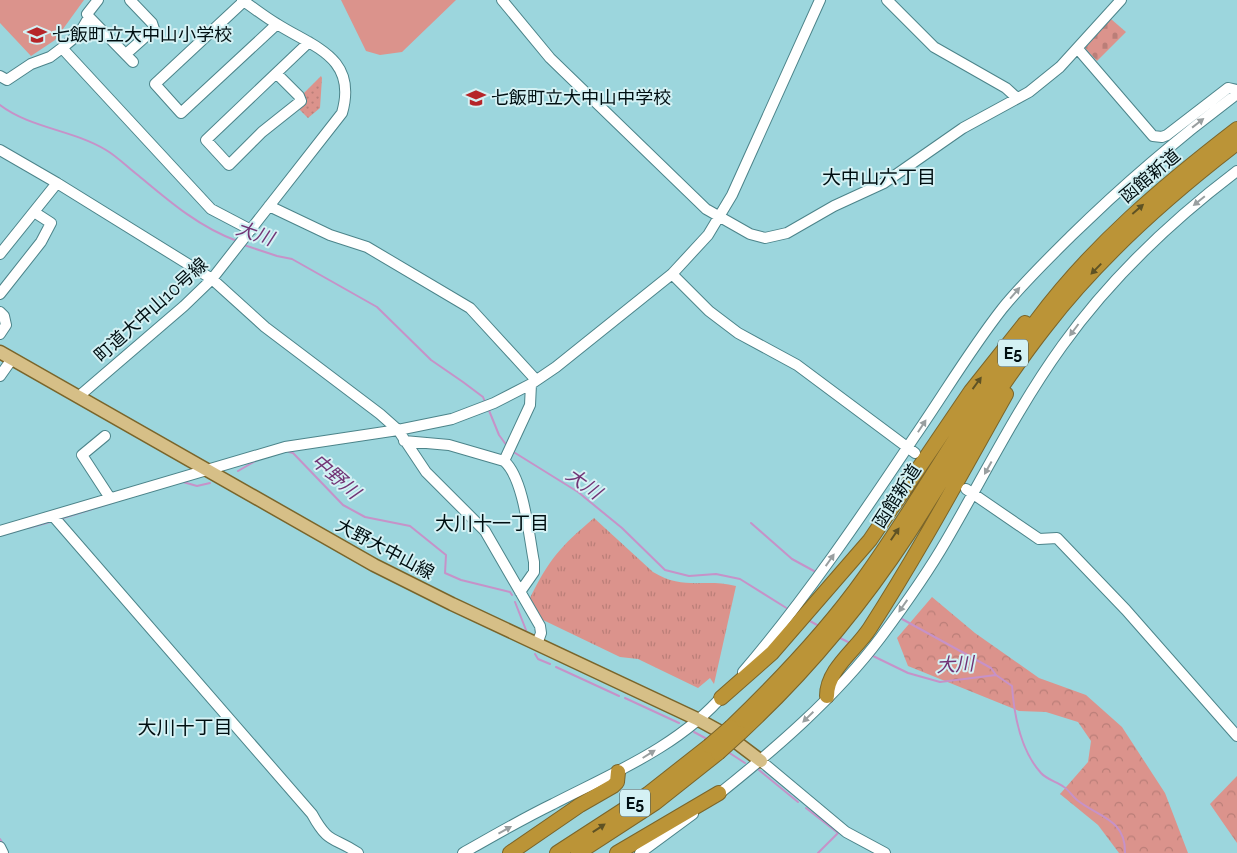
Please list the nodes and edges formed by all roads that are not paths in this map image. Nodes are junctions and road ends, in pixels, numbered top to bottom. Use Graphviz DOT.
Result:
graph roads {
  1 [pos="98,0"];
  2 [pos="130,0"];
  3 [pos="243,0"];
  4 [pos="502,0"];
  5 [pos="820,0"];
  6 [pos="886,0"];
  7 [pos="1121,0"];
  8 [pos="89,16"];
  9 [pos="277,24"];
  10 [pos="310,42"];
  11 [pos="62,48"];
  12 [pos="1078,49"];
  13 [pos="277,74"];
  14 [pos="0,76"];
  15 [pos="1237,92"];
  16 [pos="1017,98"];
  17 [pos="1237,129"];
  18 [pos="1237,143"];
  19 [pos="0,150"];
  20 [pos="1237,171"];
  21 [pos="57,183"];
  22 [pos="269,206"];
  23 [pos="34,212"];
  24 [pos="719,218"];
  25 [pos="1119,226"];
  26 [pos="249,233"];
  27 [pos="0,254"];
  28 [pos="672,274"];
  29 [pos="212,279"];
  30 [pos="1072,293"];
  31 [pos="0,294"];
  32 [pos="0,312"];
  33 [pos="0,334"];
  34 [pos="0,352"];
  35 [pos="12,359"];
  36 [pos="0,376"];
  37 [pos="533,382"];
  38 [pos="78,397"];
  39 [pos="398,430"];
  40 [pos="105,436"];
  41 [pos="404,441"];
  42 [pos="911,450"];
  43 [pos="508,454"];
  44 [pos="207,470"];
  45 [pos="969,491"];
  46 [pos="110,498"];
  47 [pos="53,516"];
  48 [pos="0,531"];
  49 [pos="520,592"];
  50 [pos="841,618"];
  51 [pos="794,620"];
  52 [pos="874,635"];
  53 [pos="537,644"];
  54 [pos="827,696"];
  55 [pos="721,698"];
  56 [pos="697,719"];
  57 [pos="1237,736"];
  58 [pos="714,750"];
  59 [pos="761,761"];
  60 [pos="618,772"];
  61 [pos="720,793"];
  62 [pos="0,847"];
  63 [pos="3,853"];
  64 [pos="358,853"];
  65 [pos="463,853"];
  66 [pos="510,853"];
  67 [pos="557,853"];
  68 [pos="578,853"];
  69 [pos="617,853"];
  70 [pos="640,853"];
  71 [pos="885,853"];
  1 -- 8 [label="street"];
  2 -- 8 [label="street"];
  3 -- 9 [label="street, 町道大中山10号線"];
  3 -- 9 [label="street"];
  4 -- 24 [label="street"];
  5 -- 24 [label="street"];
  6 -- 16 [label="street"];
  7 -- 12 [label="street"];
  8 -- 11 [label="street"];
  9 -- 10 [label="street, 町道大中山10号線"];
  10 -- 13 [label="street"];
  10 -- 22 [label="street, 町道大中山10号線"];
  11 -- 14 [label="street"];
  11 -- 26 [label="street"];
  12 -- 15 [label="street"];
  12 -- 16 [label="street"];
  13 -- 13 [label="street"];
  42 -- 15 [label="street, one-way"];
  16 -- 24 [label="street"];
  25 -- 17 [label="highway, 函館新道 / E5, one-way"];
  18 -- 30 [label="highway, 函館新道 / E5, one-way"];
  19 -- 21 [label="street"];
  20 -- 45 [label="street, one-way"];
  21 -- 23 [label="street"];
  21 -- 29 [label="street"];
  22 -- 26 [label="street, 町道大中山10号線"];
  22 -- 37 [label="street"];
  23 -- 27 [label="street"];
  23 -- 31 [label="street"];
  24 -- 28 [label="street"];
  50 -- 25 [label="highway, 函館新道 / E5, one-way"];
  51 -- 25 [label="highway, one-way"];
  26 -- 29 [label="street, 町道大中山10号線"];
  28 -- 37 [label="street"];
  28 -- 42 [label="street"];
  29 -- 38 [label="street, 町道大中山10号線"];
  29 -- 39 [label="street"];
  30 -- 50 [label="highway, 函館新道 / E5"];
  30 -- 52 [label="highway"];
  32 -- 33 [label="street"];
  34 -- 35 [label="main road, 大野大中山線"];
  35 -- 36 [label="street"];
  35 -- 38 [label="main road, 大野大中山線"];
  37 -- 39 [label="street"];
  37 -- 43 [label="street"];
  38 -- 44 [label="main road, 大野大中山線"];
  39 -- 41 [label="street"];
  39 -- 44 [label="street"];
  40 -- 46 [label="street"];
  41 -- 43 [label="street"];
  41 -- 49 [label="street"];
  51 -- 42 [label="street, one-way"];
  43 -- 49 [label="street"];
  44 -- 46 [label="street"];
  44 -- 53 [label="main road, 大野大中山線"];
  45 -- 52 [label="street, one-way"];
  45 -- 57 [label="street"];
  46 -- 47 [label="street"];
  47 -- 48 [label="street"];
  47 -- 64 [label="street"];
  49 -- 53 [label="street"];
  50 -- 58 [label="highway, 函館新道 / E5, bridge"];
  51 -- 55 [label="highway"];
  52 -- 54 [label="highway"];
  53 -- 56 [label="main road, 大野大中山線"];
  54 -- 59 [label="street, one-way"];
  55 -- 56 [label="street"];
  56 -- 59 [label="main road, 大野大中山線"];
  60 -- 56 [label="street, one-way"];
  67 -- 58 [label="highway, 函館新道 / E5, one-way"];
  58 -- 68 [label="highway, 函館新道 / E5"];
  59 -- 61 [label="street"];
  59 -- 71 [label="street"];
  65 -- 60 [label="street, one-way"];
  60 -- 66 [label="highway"];
  61 -- 69 [label="highway"];
  61 -- 70 [label="street"];
  62 -- 63 [label="street"];
}
